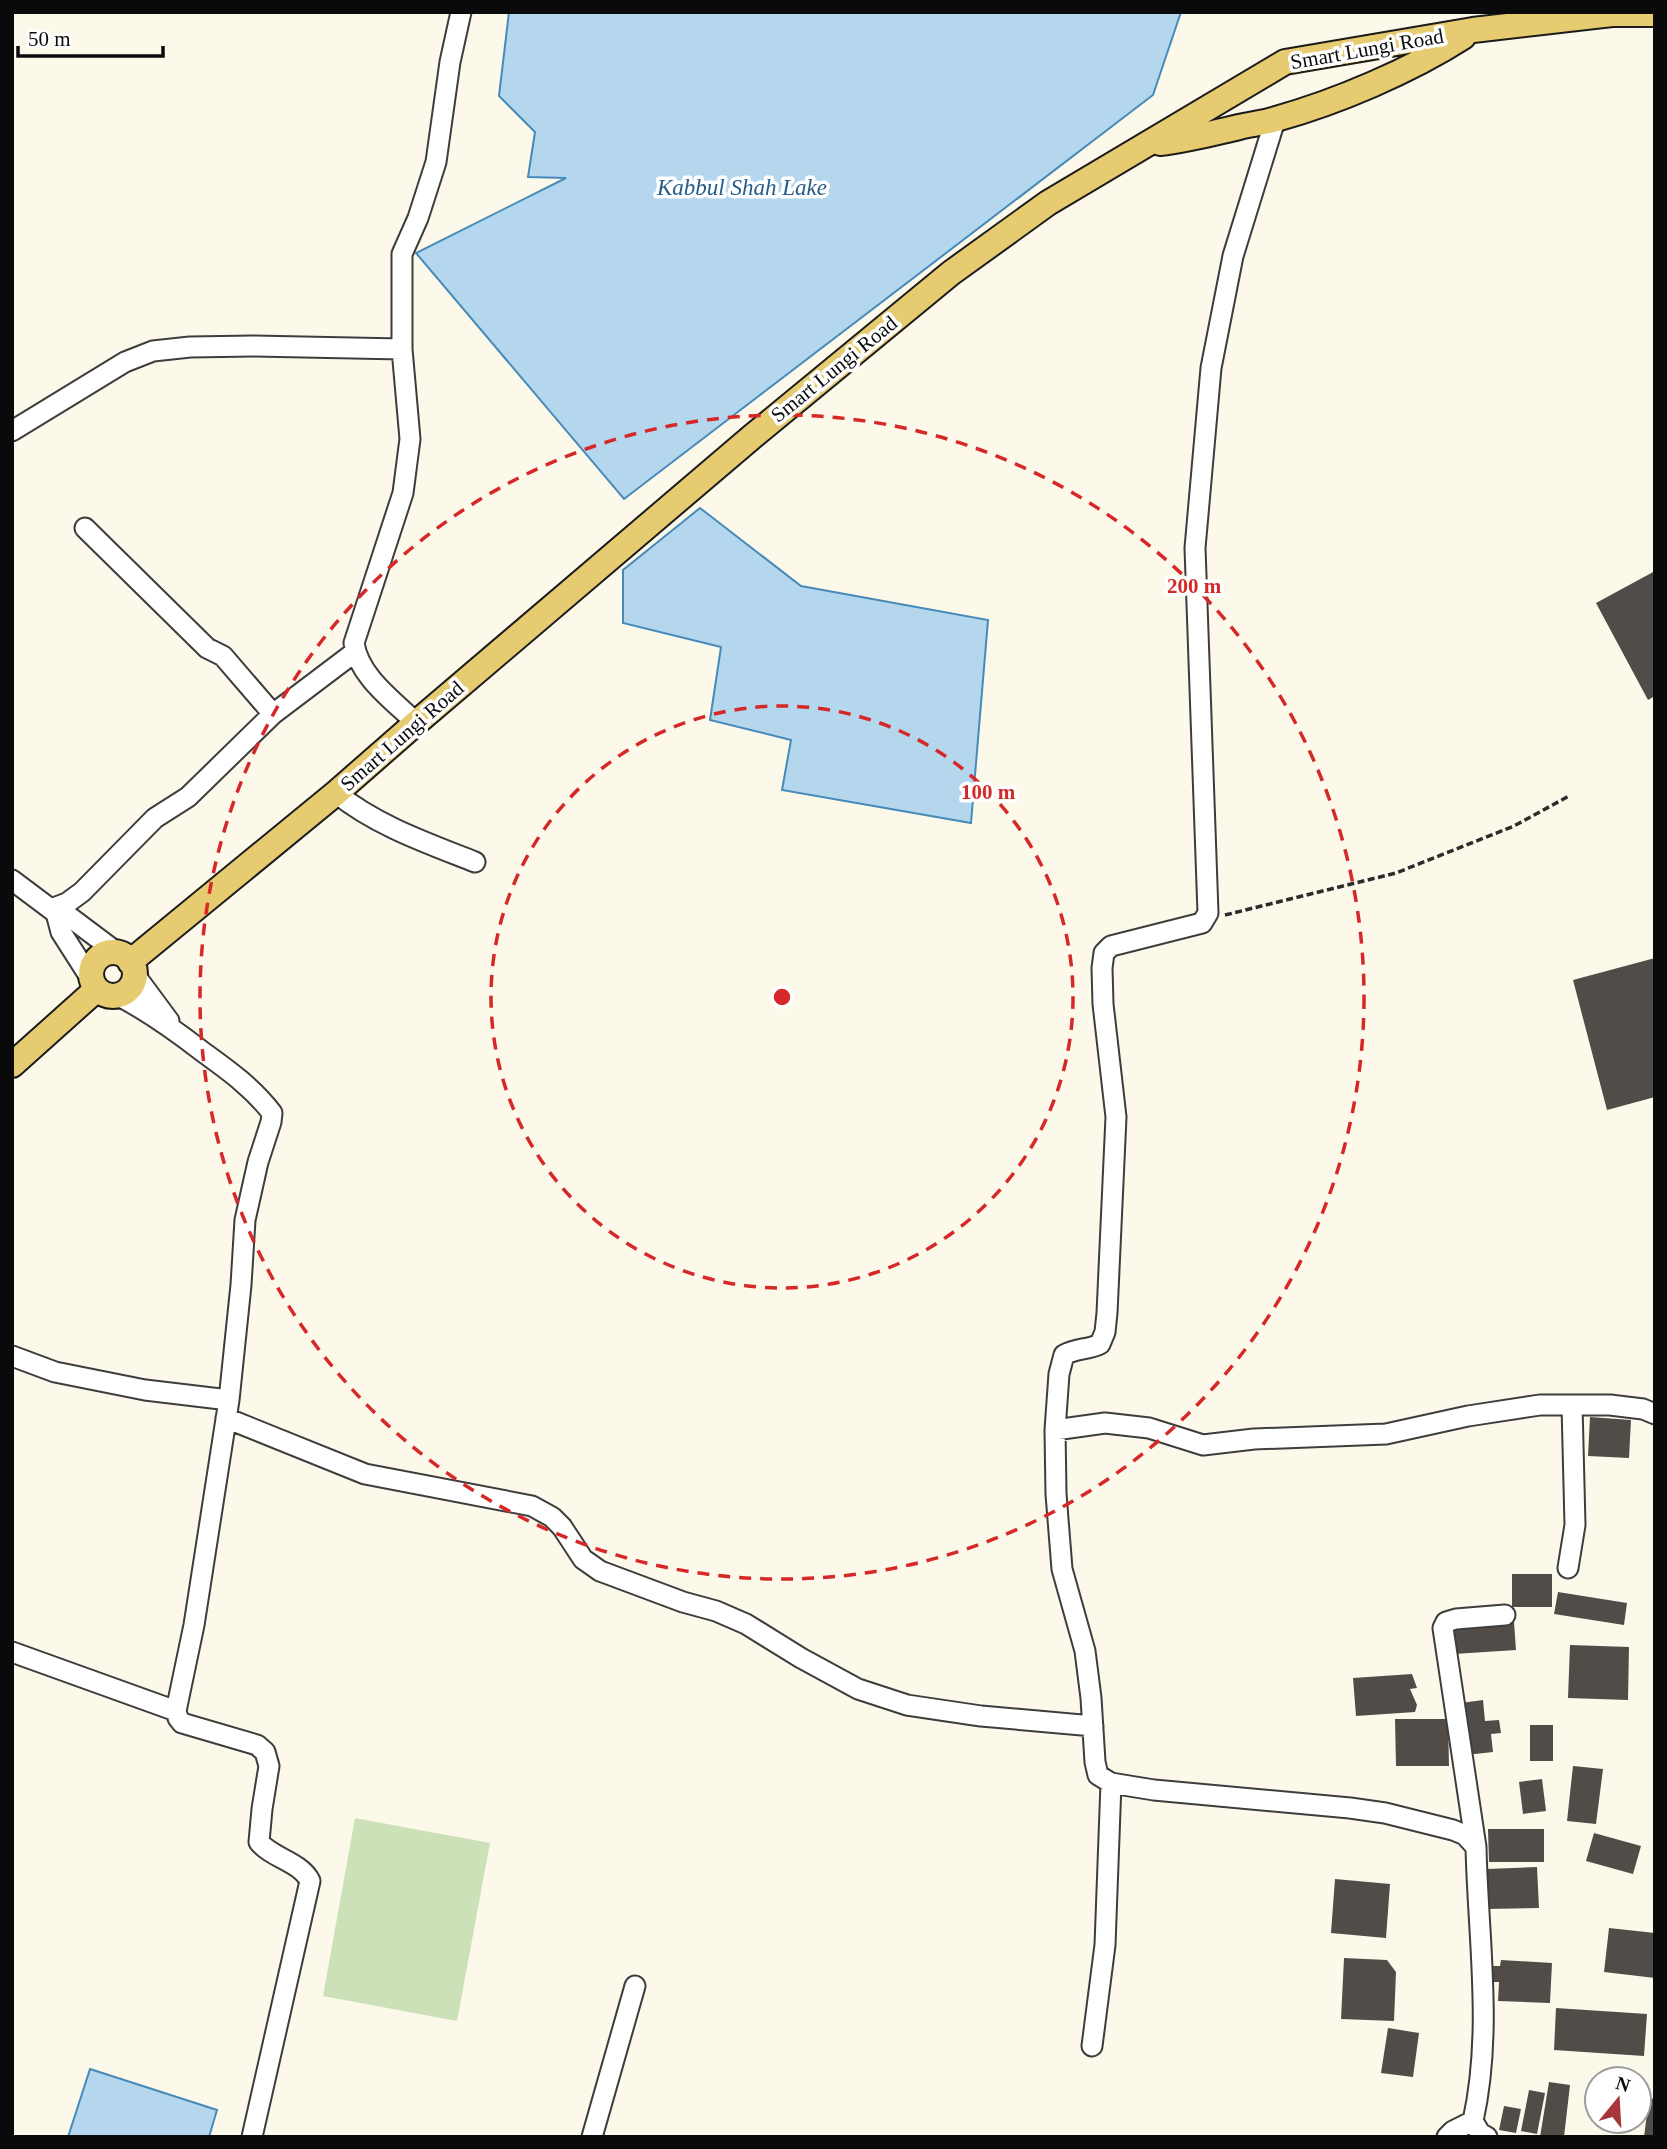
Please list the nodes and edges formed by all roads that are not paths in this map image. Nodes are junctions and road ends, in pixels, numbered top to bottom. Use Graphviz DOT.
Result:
graph roads {
  1 [pos="461,12"];
  2 [pos="1655,14"];
  3 [pos="1473,30"];
  4 [pos="1275,120"];
  5 [pos="1149,144"];
  6 [pos="402,349"];
  7 [pos="12,431"];
  8 [pos="85,528"];
  9 [pos="355,652"];
  10 [pos="273,714"];
  11 [pos="416,723"];
  12 [pos="337,793"];
  13 [pos="475,862"];
  14 [pos="12,880"];
  15 [pos="53,911"];
  16 [pos="128,964"];
  17 [pos="102,988"];
  18 [pos="178,1033"];
  19 [pos="12,1065"];
  20 [pos="12,1356"];
  21 [pos="1572,1405"];
  22 [pos="227,1409"];
  23 [pos="1655,1414"];
  24 [pos="1055,1430"];
  25 [pos="1567,1568"];
  26 [pos="1505,1615"];
  27 [pos="12,1652"];
  28 [pos="176,1711"];
  29 [pos="1093,1726"];
  30 [pos="1111,1783"];
  31 [pos="1476,1847"];
  32 [pos="635,1986"];
  33 [pos="1092,2046"];
  34 [pos="1474,2121"];
  35 [pos="252,2137"];
  36 [pos="592,2137"];
  37 [pos="1447,2137"];
  38 [pos="1488,2137"];
  1 -- 6 [label="street"];
  2 -- 3 [label="main road, Smart Lungi Road"];
  3 -- 4 [label="main road"];
  3 -- 5 [label="main road, Smart Lungi Road"];
  4 -- 5 [label="main road"];
  4 -- 24 [label="street"];
  5 -- 11 [label="main road, Smart Lungi Road"];
  6 -- 7 [label="street"];
  6 -- 9 [label="street"];
  8 -- 10 [label="street"];
  9 -- 10 [label="street"];
  9 -- 11 [label="street"];
  10 -- 15 [label="street"];
  11 -- 12 [label="main road, Smart Lungi Road"];
  12 -- 13 [label="street"];
  12 -- 16 [label="main road, Smart Lungi Road"];
  14 -- 15 [label="street"];
  15 -- 16 [label="street"];
  15 -- 17 [label="street"];
  16 -- 17 [label="main road"];
  16 -- 17 [label="main road"];
  16 -- 18 [label="street"];
  17 -- 18 [label="street"];
  17 -- 19 [label="main road"];
  18 -- 22 [label="street"];
  20 -- 22 [label="street"];
  21 -- 23 [label="street"];
  21 -- 24 [label="street"];
  21 -- 25 [label="street"];
  22 -- 28 [label="street"];
  22 -- 29 [label="street"];
  24 -- 29 [label="street"];
  26 -- 31 [label="street"];
  27 -- 28 [label="street"];
  28 -- 35 [label="street"];
  29 -- 30 [label="street"];
  30 -- 31 [label="street"];
  30 -- 33 [label="street"];
  31 -- 34 [label="street"];
  32 -- 36 [label="street"];
  34 -- 37 [label="street"];
  34 -- 38 [label="street"];
}
